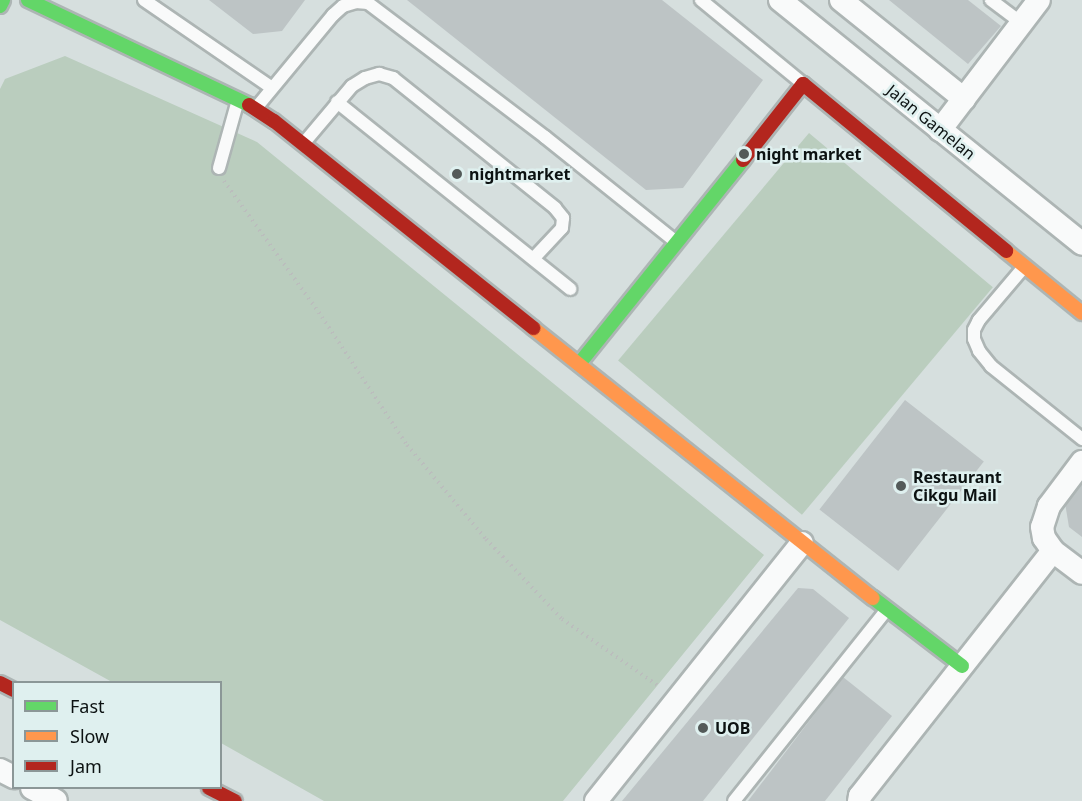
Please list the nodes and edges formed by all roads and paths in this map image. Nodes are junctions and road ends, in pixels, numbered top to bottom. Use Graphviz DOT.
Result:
graph roads {
  1 [pos="3,0"];
  2 [pos="28,0"];
  3 [pos="144,0"];
  4 [pos="701,0"];
  5 [pos="780,0"];
  6 [pos="841,0"];
  7 [pos="991,0"];
  8 [pos="1039,0"];
  9 [pos="0,6"];
  10 [pos="1021,23"];
  11 [pos="803,84"];
  12 [pos="272,88"];
  13 [pos="239,99"];
  14 [pos="964,99"];
  15 [pos="337,102"];
  16 [pos="256,108"];
  17 [pos="940,130"];
  18 [pos="303,144"];
  19 [pos="219,168"];
  20 [pos="1080,237"];
  21 [pos="676,242"];
  22 [pos="532,259"];
  23 [pos="1025,267"];
  24 [pos="570,289"];
  25 [pos="1082,313"];
  26 [pos="579,364"];
  27 [pos="1082,439"];
  28 [pos="1082,462"];
  29 [pos="802,543"];
  30 [pos="1053,551"];
  31 [pos="1082,573"];
  32 [pos="887,609"];
  33 [pos="962,666"];
  34 [pos="678,700"];
  35 [pos="34,789"];
  36 [pos="211,789"];
  37 [pos="56,801"];
  38 [pos="235,801"];
  39 [pos="596,801"];
  40 [pos="734,801"];
  41 [pos="859,801"];
  1 -- 9 [label="street"];
  2 -- 13 [label="street"];
  3 -- 12 [label="lane"];
  4 -- 11 [label="lane"];
  5 -- 17 [label="street, Jalan Gamelan"];
  6 -- 14 [label="street"];
  7 -- 10 [label="lane"];
  8 -- 10 [label="street"];
  10 -- 14 [label="street"];
  11 -- 21 [label="street"];
  11 -- 23 [label="street"];
  12 -- 16 [label="lane"];
  12 -- 21 [label="lane"];
  13 -- 16 [label="street"];
  13 -- 19 [label="lane"];
  14 -- 17 [label="street"];
  15 -- 18 [label="lane"];
  15 -- 22 [label="lane"];
  15 -- 22 [label="lane"];
  16 -- 18 [label="street"];
  17 -- 20 [label="street, Jalan Gamelan"];
  18 -- 26 [label="street"];
  19 -- 34 [label="path"];
  21 -- 26 [label="street"];
  22 -- 24 [label="lane"];
  23 -- 25 [label="street"];
  23 -- 27 [label="lane"];
  26 -- 29 [label="street"];
  28 -- 30 [label="street"];
  29 -- 32 [label="street"];
  29 -- 34 [label="street"];
  30 -- 31 [label="street"];
  30 -- 33 [label="street"];
  32 -- 33 [label="street"];
  32 -- 40 [label="lane"];
  33 -- 41 [label="street"];
  34 -- 39 [label="street"];
  35 -- 37 [label="street"];
  36 -- 38 [label="street"];
}
